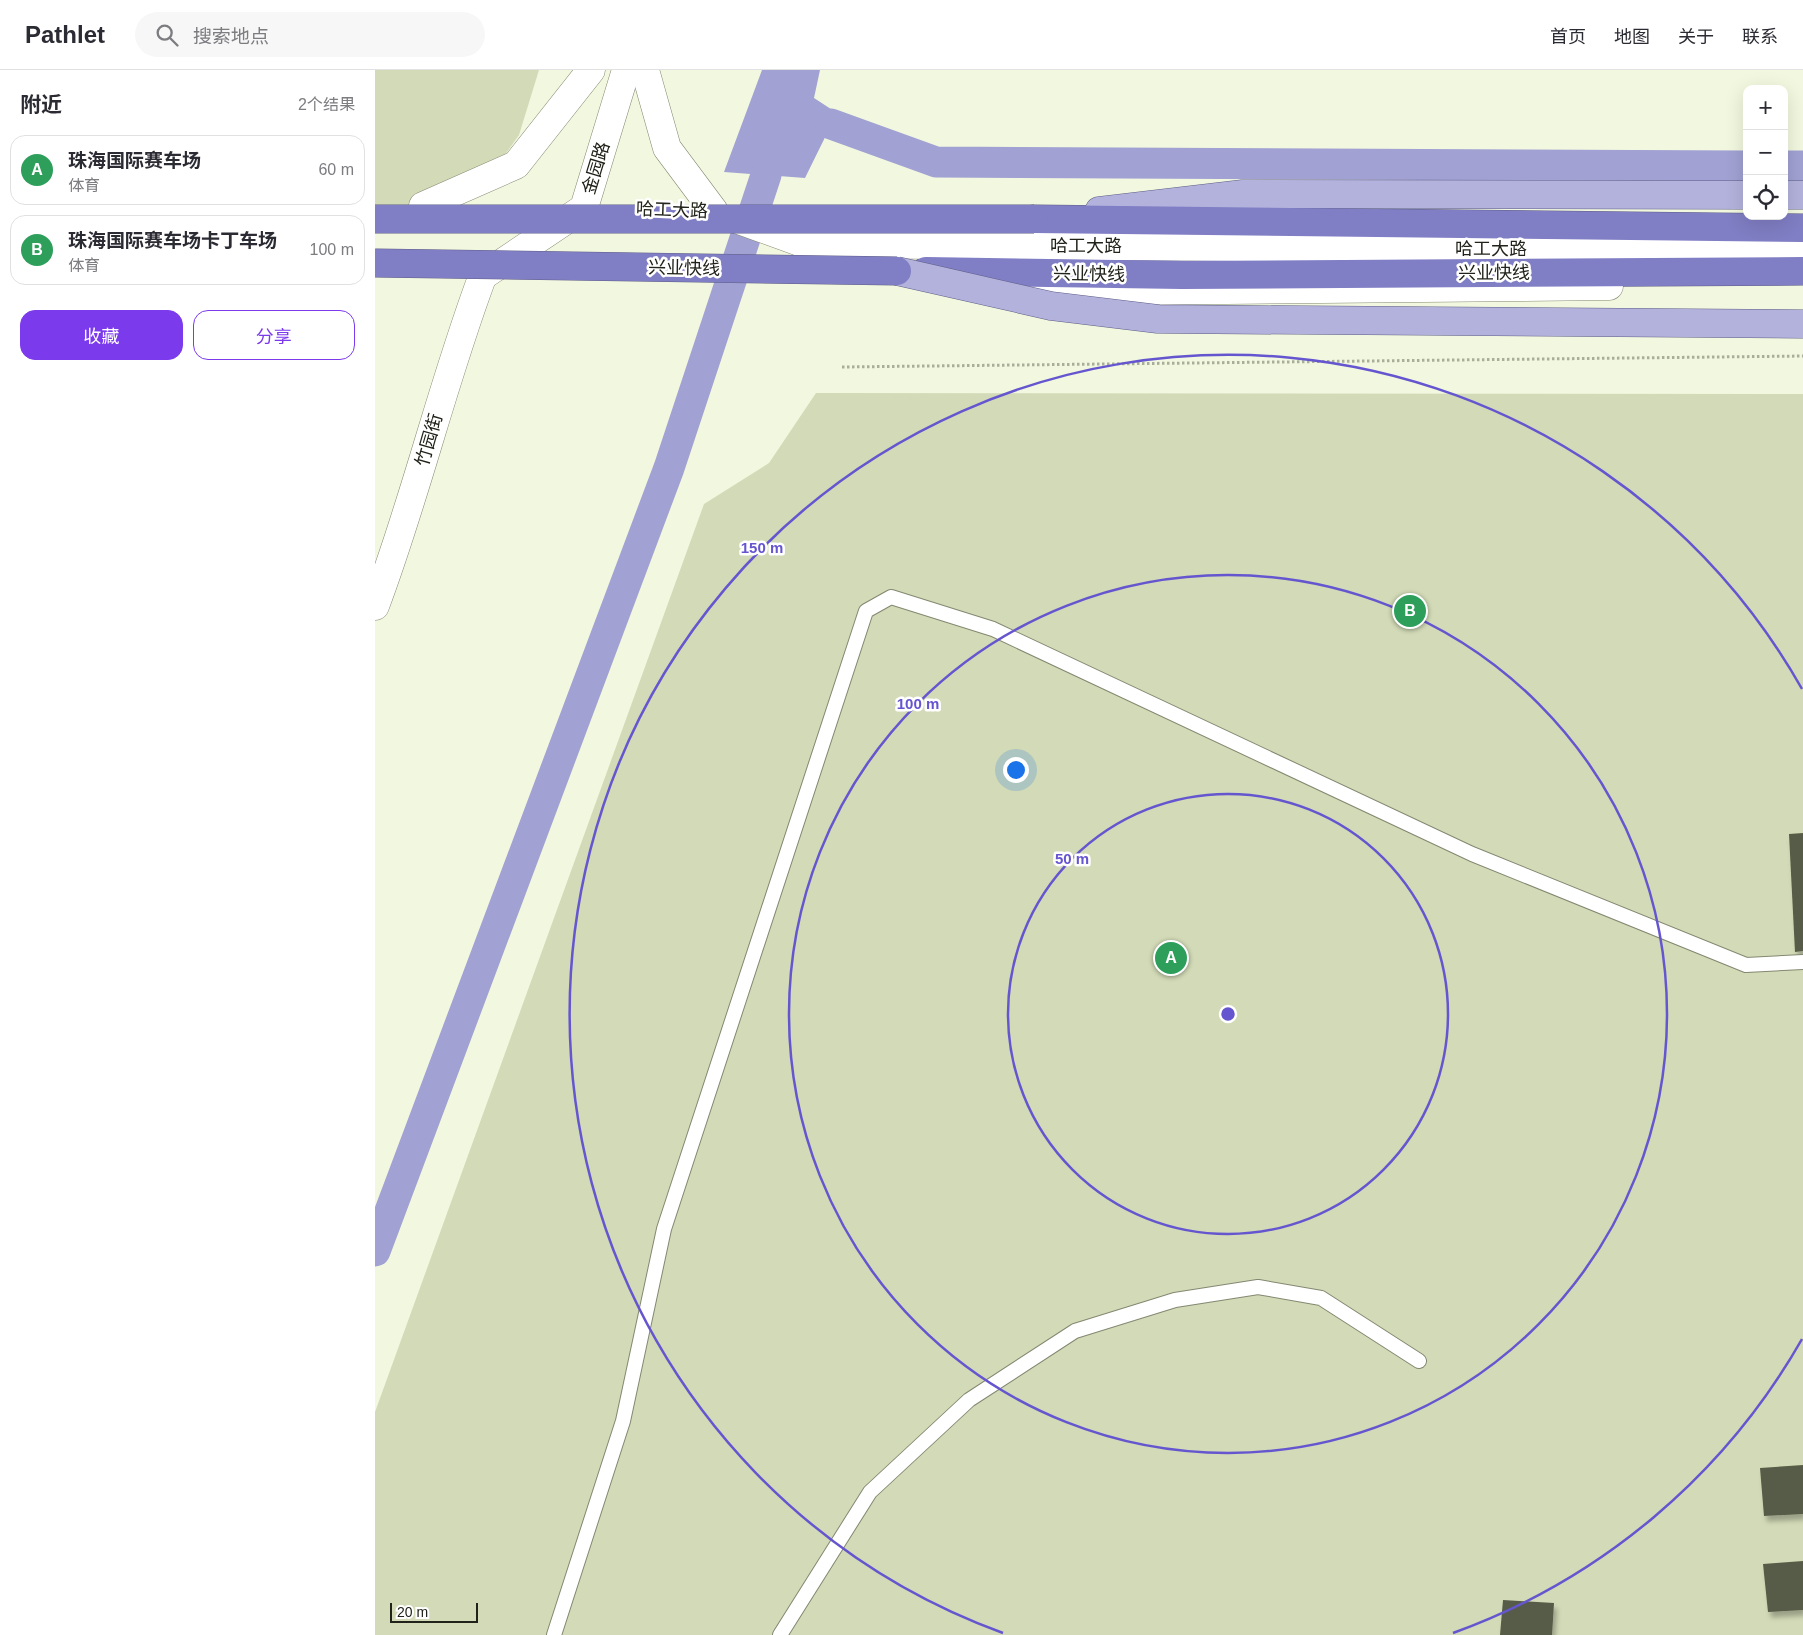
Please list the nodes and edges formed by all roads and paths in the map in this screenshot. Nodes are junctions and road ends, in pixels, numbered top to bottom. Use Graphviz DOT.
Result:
graph roads {
  1 [pos="591,70"];
  2 [pos="626,70"];
  3 [pos="645,70"];
  4 [pos="1743,195"];
  5 [pos="1788,195"];
  6 [pos="1803,195"];
  7 [pos="375,206"];
  8 [pos="423,206"];
  9 [pos="584,208"];
  10 [pos="714,211"];
  11 [pos="375,219"];
  12 [pos="1034,219"];
  13 [pos="1803,228"];
  14 [pos="1803,251"];
  15 [pos="375,263"];
  16 [pos="897,271"];
  17 [pos="1803,271"];
  18 [pos="375,275"];
  19 [pos="483,275"];
  20 [pos="1803,284"];
  21 [pos="1803,324"];
  22 [pos="1803,356"];
  23 [pos="841,367"];
  24 [pos="375,606"];
  25 [pos="1803,962"];
  26 [pos="1419,1361"];
  27 [pos="554,1635"];
  28 [pos="780,1635"];
  1 -- 8 [label="street"];
  2 -- 9 [label="street, 金园路"];
  3 -- 10 [label="street"];
  4 -- 12 [label="main road"];
  5 -- 6 [label="main road"];
  7 -- 8 [label="street, 哈工大路"];
  8 -- 9 [label="street, 哈工大路"];
  9 -- 10 [label="street, 哈工大路"];
  9 -- 19 [label="street, 金园路"];
  10 -- 14 [label="street, 哈工大路, bridge"];
  11 -- 12 [label="highway, bridge"];
  12 -- 13 [label="highway"];
  15 -- 16 [label="highway, 兴业快线, bridge"];
  16 -- 17 [label="highway, 兴业快线, bridge"];
  16 -- 21 [label="main road, bridge"];
  18 -- 19 [label="street"];
  19 -- 20 [label="street"];
  19 -- 24 [label="street, 竹园街"];
  22 -- 23 [label="path"];
  25 -- 27 [label="lane"];
  26 -- 28 [label="lane"];
}
